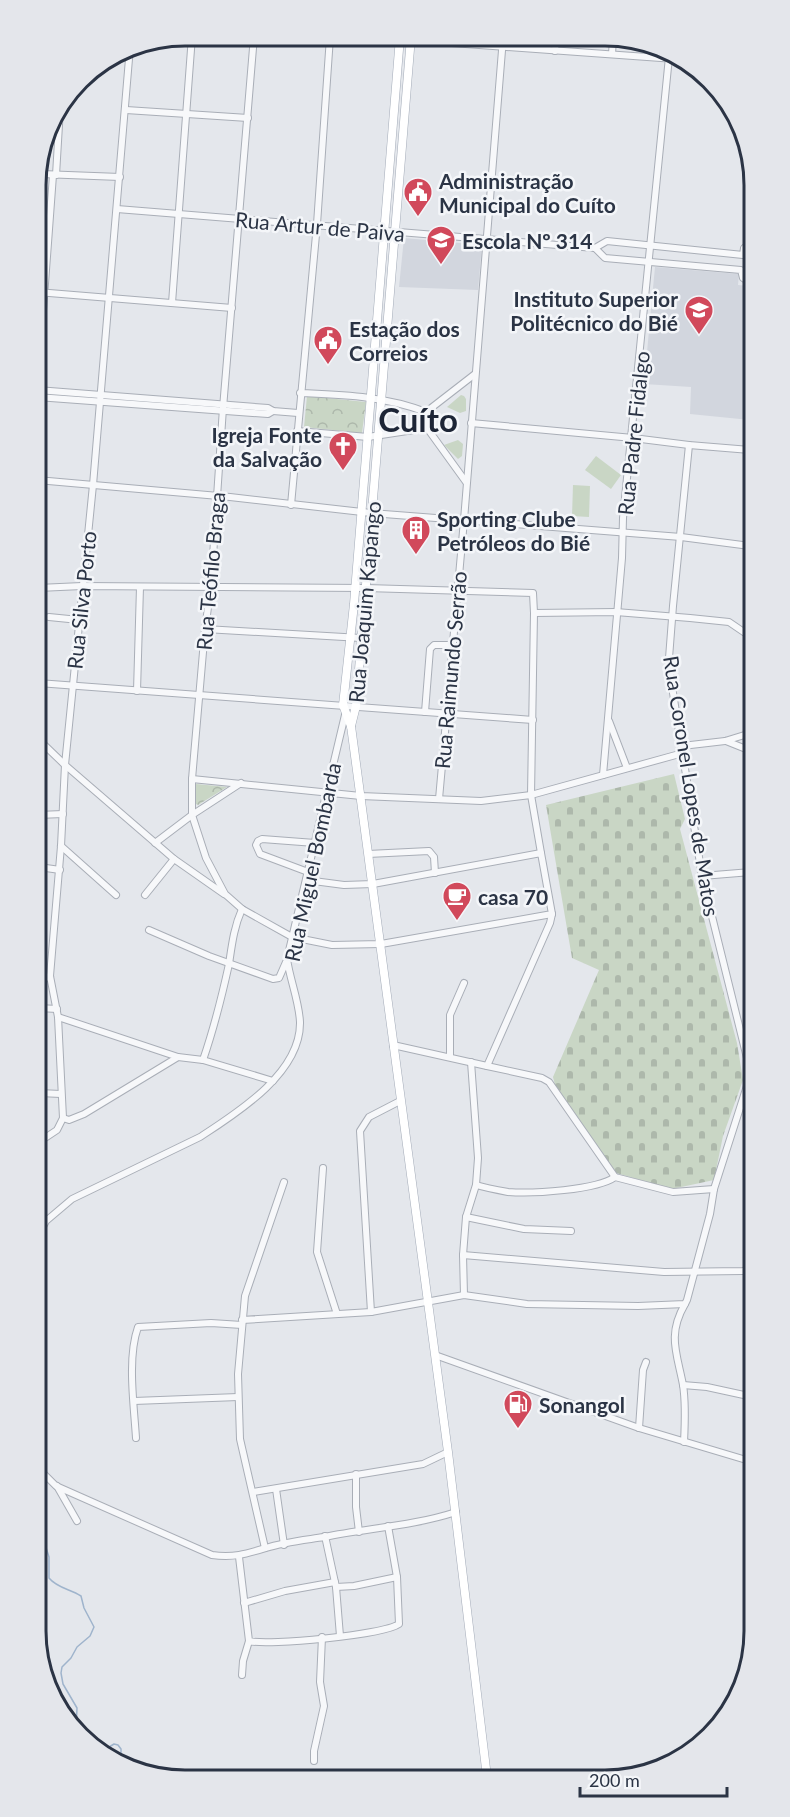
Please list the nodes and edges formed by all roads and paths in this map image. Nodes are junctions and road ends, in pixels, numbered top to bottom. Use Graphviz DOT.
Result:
graph roads {
  1 [pos="399,46"];
  2 [pos="410,46"];
  3 [pos="485,46"];
  4 [pos="555,46"];
  5 [pos="191,47"];
  6 [pos="253,47"];
  7 [pos="329,47"];
  8 [pos="612,47"];
  9 [pos="502,48"];
  10 [pos="555,51"];
  11 [pos="612,54"];
  12 [pos="656,57"];
  13 [pos="129,59"];
  14 [pos="670,63"];
  15 [pos="394,105"];
  16 [pos="405,106"];
  17 [pos="126,110"];
  18 [pos="188,115"];
  19 [pos="248,118"];
  20 [pos="58,131"];
  21 [pos="389,168"];
  22 [pos="400,170"];
  23 [pos="47,175"];
  24 [pos="54,175"];
  25 [pos="120,177"];
  26 [pos="117,209"];
  27 [pos="179,213"];
  28 [pos="240,218"];
  29 [pos="316,224"];
  30 [pos="383,231"];
  31 [pos="396,233"];
  32 [pos="48,235"];
  33 [pos="487,239"];
  34 [pos="47,243"];
  35 [pos="651,245"];
  36 [pos="595,248"];
  37 [pos="744,249"];
  38 [pos="743,255"];
  39 [pos="650,263"];
  40 [pos="741,270"];
  41 [pos="744,279"];
  42 [pos="47,294"];
  43 [pos="108,298"];
  44 [pos="172,303"];
  45 [pos="232,308"];
  46 [pos="376,316"];
  47 [pos="388,317"];
  48 [pos="476,374"];
  49 [pos="47,392"];
  50 [pos="300,393"];
  51 [pos="63,395"];
  52 [pos="47,396"];
  53 [pos="371,397"];
  54 [pos="100,398"];
  55 [pos="383,398"];
  56 [pos="223,408"];
  57 [pos="426,412"];
  58 [pos="298,413"];
  59 [pos="471,423"];
  60 [pos="427,428"];
  61 [pos="297,431"];
  62 [pos="379,436"];
  63 [pos="368,437"];
  64 [pos="633,438"];
  65 [pos="689,446"];
  66 [pos="744,450"];
  67 [pos="47,481"];
  68 [pos="466,482"];
  69 [pos="93,485"];
  70 [pos="218,497"];
  71 [pos="291,505"];
  72 [pos="361,512"];
  73 [pos="371,513"];
  74 [pos="464,520"];
  75 [pos="623,534"];
  76 [pos="681,537"];
  77 [pos="359,543"];
  78 [pos="369,544"];
  79 [pos="744,545"];
  80 [pos="357,557"];
  81 [pos="368,559"];
  82 [pos="82,586"];
  83 [pos="211,586"];
  84 [pos="140,587"];
  85 [pos="47,588"];
  86 [pos="355,588"];
  87 [pos="366,588"];
  88 [pos="457,590"];
  89 [pos="616,612"];
  90 [pos="534,613"];
  91 [pos="49,617"];
  92 [pos="672,617"];
  93 [pos="79,620"];
  94 [pos="205,629"];
  95 [pos="744,632"];
  96 [pos="350,638"];
  97 [pos="361,638"];
  98 [pos="453,645"];
  99 [pos="47,684"];
  100 [pos="73,686"];
  101 [pos="137,690"];
  102 [pos="199,695"];
  103 [pos="343,705"];
  104 [pos="356,706"];
  105 [pos="425,711"];
  106 [pos="447,713"];
  107 [pos="345,715"];
  108 [pos="607,717"];
  109 [pos="533,720"];
  110 [pos="351,726"];
  111 [pos="744,735"];
  112 [pos="725,741"];
  113 [pos="47,747"];
  114 [pos="744,748"];
  115 [pos="683,749"];
  116 [pos="65,765"];
  117 [pos="627,768"];
  118 [pos="603,775"];
  119 [pos="192,779"];
  120 [pos="241,783"];
  121 [pos="328,791"];
  122 [pos="531,795"];
  123 [pos="361,796"];
  124 [pos="438,799"];
  125 [pos="63,813"];
  126 [pos="47,814"];
  127 [pos="192,815"];
  128 [pos="155,843"];
  129 [pos="315,843"];
  130 [pos="62,846"];
  131 [pos="541,853"];
  132 [pos="369,854"];
  133 [pos="174,859"];
  134 [pos="47,868"];
  135 [pos="60,870"];
  136 [pos="308,872"];
  137 [pos="435,873"];
  138 [pos="744,873"];
  139 [pos="702,876"];
  140 [pos="306,880"];
  141 [pos="373,884"];
  142 [pos="225,894"];
  143 [pos="116,895"];
  144 [pos="145,895"];
  145 [pos="242,909"];
  146 [pos="552,914"];
  147 [pos="149,930"];
  148 [pos="292,937"];
  149 [pos="381,944"];
  150 [pos="287,959"];
  151 [pos="229,962"];
  152 [pos="50,976"];
  153 [pos="46,978"];
  154 [pos="464,982"];
  155 [pos="46,1008"];
  156 [pos="57,1009"];
  157 [pos="58,1017"];
  158 [pos="743,1043"];
  159 [pos="393,1045"];
  160 [pos="178,1057"];
  161 [pos="450,1057"];
  162 [pos="203,1059"];
  163 [pos="471,1062"];
  164 [pos="487,1066"];
  165 [pos="273,1081"];
  166 [pos="46,1093"];
  167 [pos="61,1094"];
  168 [pos="400,1101"];
  169 [pos="743,1106"];
  170 [pos="63,1118"];
  171 [pos="46,1137"];
  172 [pos="322,1168"];
  173 [pos="615,1177"];
  174 [pos="284,1182"];
  175 [pos="476,1185"];
  176 [pos="714,1189"];
  177 [pos="466,1217"];
  178 [pos="46,1221"];
  179 [pos="571,1232"];
  180 [pos="463,1255"];
  181 [pos="743,1269"];
  182 [pos="695,1271"];
  183 [pos="464,1295"];
  184 [pos="427,1301"];
  185 [pos="685,1304"];
  186 [pos="371,1312"];
  187 [pos="338,1314"];
  188 [pos="242,1323"];
  189 [pos="435,1355"];
  190 [pos="646,1362"];
  191 [pos="683,1385"];
  192 [pos="743,1395"];
  193 [pos="238,1397"];
  194 [pos="134,1401"];
  195 [pos="639,1428"];
  196 [pos="136,1438"];
  197 [pos="684,1442"];
  198 [pos="448,1452"];
  199 [pos="743,1459"];
  200 [pos="356,1474"];
  201 [pos="46,1476"];
  202 [pos="56,1486"];
  203 [pos="276,1489"];
  204 [pos="253,1492"];
  205 [pos="456,1512"];
  206 [pos="77,1521"];
  207 [pos="388,1526"];
  208 [pos="359,1532"];
  209 [pos="325,1536"];
  210 [pos="284,1545"];
  211 [pos="265,1548"];
  212 [pos="239,1557"];
  213 [pos="397,1577"];
  214 [pos="335,1585"];
  215 [pos="244,1603"];
  216 [pos="340,1636"];
  217 [pos="322,1637"];
  218 [pos="249,1641"];
  219 [pos="242,1675"];
  220 [pos="314,1761"];
  221 [pos="486,1770"];
  1 -- 15 [label="main road, Rua Joaquim Kapango"];
  2 -- 16 [label="main road, Rua Joaquim Kapango"];
  3 -- 9 [label="street"];
  4 -- 10 [label="street"];
  5 -- 18 [label="street"];
  6 -- 19 [label="street, Rua Teófilo Braga"];
  7 -- 29 [label="street"];
  8 -- 11 [label="street"];
  9 -- 10 [label="street"];
  9 -- 33 [label="street, Rua Raimundo Serrão"];
  10 -- 11 [label="street"];
  11 -- 12 [label="street"];
  13 -- 17 [label="street, Rua Silva Porto"];
  14 -- 35 [label="street, Rua Padre Fidalgo"];
  15 -- 16 [label="main road"];
  15 -- 21 [label="main road, Rua Joaquim Kapango"];
  16 -- 22 [label="main road, Rua Joaquim Kapango"];
  17 -- 18 [label="street"];
  17 -- 25 [label="street, Rua Silva Porto"];
  18 -- 19 [label="street"];
  18 -- 27 [label="street"];
  19 -- 28 [label="street, Rua Teófilo Braga"];
  20 -- 24 [label="street"];
  21 -- 22 [label="main road"];
  21 -- 30 [label="main road, Rua Joaquim Kapango"];
  22 -- 31 [label="main road, Rua Joaquim Kapango"];
  23 -- 24 [label="street"];
  24 -- 25 [label="street"];
  24 -- 32 [label="street"];
  25 -- 26 [label="street, Rua Silva Porto"];
  26 -- 27 [label="street, Rua Artur de Paiva"];
  26 -- 43 [label="street, Rua Silva Porto"];
  27 -- 28 [label="street, Rua Artur de Paiva"];
  27 -- 44 [label="street"];
  28 -- 29 [label="street, Rua Artur de Paiva"];
  28 -- 45 [label="street, Rua Teófilo Braga"];
  29 -- 30 [label="street, Rua Artur de Paiva"];
  29 -- 50 [label="street"];
  30 -- 31 [label="street, Rua Artur de Paiva"];
  30 -- 46 [label="main road, Rua Joaquim Kapango"];
  31 -- 33 [label="street, Rua Artur de Paiva"];
  31 -- 47 [label="main road, Rua Joaquim Kapango"];
  32 -- 34 [label="street"];
  33 -- 36 [label="street, Rua Artur de Paiva"];
  33 -- 48 [label="street, Rua Raimundo Serrão"];
  35 -- 36 [label="street"];
  35 -- 38 [label="street"];
  35 -- 39 [label="street, Rua Padre Fidalgo"];
  36 -- 39 [label="street"];
  37 -- 38 [label="street"];
  38 -- 40 [label="street"];
  39 -- 40 [label="street"];
  39 -- 64 [label="street, Rua Padre Fidalgo"];
  40 -- 41 [label="street"];
  42 -- 43 [label="street"];
  43 -- 44 [label="street"];
  43 -- 54 [label="street, Rua Silva Porto"];
  44 -- 45 [label="street"];
  45 -- 56 [label="street, Rua Teófilo Braga"];
  46 -- 47 [label="main road"];
  46 -- 53 [label="main road, Rua Joaquim Kapango"];
  47 -- 55 [label="main road, Rua Joaquim Kapango"];
  48 -- 57 [label="street"];
  48 -- 59 [label="street, Rua Raimundo Serrão"];
  49 -- 51 [label="street"];
  50 -- 53 [label="street"];
  50 -- 58 [label="street"];
  51 -- 52 [label="street"];
  51 -- 54 [label="street"];
  53 -- 55 [label="street"];
  53 -- 63 [label="main road, Rua Joaquim Kapango"];
  54 -- 56 [label="street"];
  54 -- 69 [label="street, Rua Silva Porto"];
  55 -- 57 [label="street"];
  55 -- 62 [label="main road, Rua Joaquim Kapango"];
  56 -- 58 [label="street"];
  56 -- 70 [label="street, Rua Teófilo Braga"];
  57 -- 60 [label="street"];
  58 -- 61 [label="street"];
  59 -- 64 [label="street"];
  59 -- 68 [label="street, Rua Raimundo Serrão"];
  60 -- 62 [label="street"];
  60 -- 68 [label="street"];
  61 -- 63 [label="street"];
  61 -- 71 [label="street"];
  62 -- 63 [label="street"];
  62 -- 73 [label="main road, Rua Joaquim Kapango"];
  63 -- 72 [label="main road, Rua Joaquim Kapango"];
  64 -- 65 [label="street"];
  64 -- 75 [label="street, Rua Padre Fidalgo"];
  65 -- 66 [label="street"];
  65 -- 76 [label="street, Rua Coronel Lopes de Matos"];
  67 -- 69 [label="street"];
  68 -- 74 [label="street, Rua Raimundo Serrão"];
  69 -- 70 [label="street"];
  69 -- 82 [label="street, Rua Silva Porto"];
  70 -- 71 [label="street"];
  70 -- 83 [label="street, Rua Teófilo Braga"];
  71 -- 72 [label="street"];
  72 -- 73 [label="street"];
  72 -- 77 [label="main road, Rua Joaquim Kapango"];
  73 -- 74 [label="street"];
  73 -- 78 [label="main road, Rua Joaquim Kapango"];
  74 -- 75 [label="street"];
  74 -- 88 [label="street, Rua Raimundo Serrão"];
  75 -- 76 [label="street"];
  75 -- 89 [label="street, Rua Padre Fidalgo"];
  76 -- 79 [label="street"];
  76 -- 92 [label="street, Rua Coronel Lopes de Matos"];
  77 -- 78 [label="main road"];
  77 -- 80 [label="main road, Rua Joaquim Kapango"];
  78 -- 81 [label="main road, Rua Joaquim Kapango"];
  80 -- 81 [label="main road"];
  80 -- 86 [label="main road, Rua Joaquim Kapango"];
  81 -- 87 [label="main road, Rua Joaquim Kapango"];
  82 -- 84 [label="street"];
  82 -- 85 [label="street"];
  82 -- 93 [label="street, Rua Silva Porto"];
  83 -- 84 [label="street"];
  83 -- 86 [label="street"];
  83 -- 94 [label="street, Rua Teófilo Braga"];
  84 -- 101 [label="street"];
  86 -- 87 [label="street"];
  86 -- 96 [label="main road, Rua Joaquim Kapango"];
  87 -- 88 [label="street"];
  87 -- 97 [label="main road, Rua Joaquim Kapango"];
  88 -- 90 [label="street"];
  88 -- 98 [label="street, Rua Raimundo Serrão"];
  89 -- 90 [label="street"];
  89 -- 92 [label="street"];
  89 -- 108 [label="street, Rua Padre Fidalgo"];
  90 -- 109 [label="street"];
  91 -- 93 [label="street"];
  92 -- 95 [label="street"];
  92 -- 115 [label="street, Rua Coronel Lopes de Matos"];
  93 -- 100 [label="street, Rua Silva Porto"];
  94 -- 96 [label="street"];
  94 -- 102 [label="street, Rua Teófilo Braga"];
  96 -- 97 [label="street"];
  96 -- 103 [label="main road, Rua Joaquim Kapango"];
  97 -- 104 [label="main road, Rua Joaquim Kapango"];
  98 -- 105 [label="street"];
  98 -- 106 [label="street, Rua Raimundo Serrão"];
  99 -- 100 [label="street"];
  100 -- 101 [label="street"];
  100 -- 116 [label="street, Rua Silva Porto"];
  101 -- 102 [label="street"];
  102 -- 103 [label="street"];
  102 -- 119 [label="street, Rua Teófilo Braga"];
  103 -- 104 [label="street"];
  103 -- 107 [label="main road, Rua Joaquim Kapango"];
  104 -- 105 [label="street"];
  104 -- 110 [label="main road, Rua Joaquim Kapango"];
  105 -- 106 [label="street"];
  106 -- 109 [label="street"];
  106 -- 124 [label="street, Rua Raimundo Serrão"];
  107 -- 110 [label="main road, Rua Joaquim Kapango"];
  107 -- 121 [label="street, Rua Miguel Bombarda"];
  108 -- 117 [label="street"];
  108 -- 118 [label="street, Rua Padre Fidalgo"];
  109 -- 122 [label="street"];
  110 -- 123 [label="main road"];
  111 -- 112 [label="street"];
  112 -- 114 [label="street"];
  112 -- 115 [label="street"];
  113 -- 116 [label="street"];
  115 -- 117 [label="street"];
  115 -- 139 [label="street, Rua Coronel Lopes de Matos"];
  116 -- 125 [label="street, Rua Silva Porto"];
  116 -- 128 [label="street"];
  117 -- 118 [label="street"];
  118 -- 122 [label="street"];
  119 -- 120 [label="street"];
  119 -- 127 [label="street, Rua Teófilo Braga"];
  120 -- 121 [label="street"];
  120 -- 127 [label="street"];
  121 -- 123 [label="street"];
  121 -- 129 [label="street, Rua Miguel Bombarda"];
  122 -- 124 [label="street"];
  122 -- 131 [label="street"];
  123 -- 124 [label="street"];
  123 -- 132 [label="main road"];
  125 -- 126 [label="street"];
  125 -- 130 [label="street, Rua Silva Porto"];
  127 -- 128 [label="street"];
  127 -- 142 [label="street, Rua Teófilo Braga"];
  128 -- 133 [label="street"];
  129 -- 136 [label="street, Rua Miguel Bombarda"];
  129 -- 136 [label="street"];
  130 -- 135 [label="street, Rua Silva Porto"];
  130 -- 143 [label="street"];
  131 -- 137 [label="street"];
  131 -- 146 [label="street"];
  132 -- 137 [label="street"];
  132 -- 141 [label="main road"];
  133 -- 142 [label="street"];
  133 -- 144 [label="street"];
  134 -- 135 [label="street"];
  135 -- 152 [label="street, Rua Silva Porto"];
  136 -- 140 [label="street, Rua Miguel Bombarda"];
  137 -- 141 [label="street"];
  138 -- 139 [label="street"];
  139 -- 158 [label="street, Rua Coronel Lopes de Matos"];
  140 -- 141 [label="street"];
  140 -- 148 [label="street, Rua Miguel Bombarda"];
  141 -- 149 [label="main road"];
  142 -- 145 [label="street, Rua Teófilo Braga"];
  145 -- 148 [label="street, Rua Teófilo Braga"];
  145 -- 151 [label="street"];
  146 -- 149 [label="street, Rua Teófilo Braga"];
  146 -- 164 [label="street"];
  147 -- 151 [label="street"];
  148 -- 149 [label="street, Rua Teófilo Braga"];
  148 -- 150 [label="street, Rua Miguel Bombarda"];
  149 -- 159 [label="main road"];
  150 -- 151 [label="street"];
  150 -- 165 [label="street, Rua Miguel Bombarda"];
  151 -- 162 [label="street"];
  152 -- 153 [label="street"];
  152 -- 156 [label="street, Rua Silva Porto"];
  154 -- 161 [label="street"];
  155 -- 156 [label="street"];
  156 -- 157 [label="street, Rua Silva Porto"];
  157 -- 160 [label="street"];
  157 -- 167 [label="street, Rua Silva Porto"];
  159 -- 161 [label="street"];
  159 -- 168 [label="main road"];
  160 -- 162 [label="street"];
  160 -- 170 [label="street"];
  161 -- 163 [label="street"];
  162 -- 165 [label="street"];
  163 -- 164 [label="street"];
  163 -- 175 [label="street"];
  164 -- 173 [label="street"];
  165 -- 178 [label="street, Rua Miguel Bombarda"];
  166 -- 167 [label="street"];
  167 -- 170 [label="street, Rua Silva Porto"];
  168 -- 184 [label="main road"];
  168 -- 186 [label="street"];
  169 -- 176 [label="street, Rua Coronel Lopes de Matos"];
  170 -- 171 [label="street"];
  172 -- 187 [label="street"];
  173 -- 175 [label="street"];
  173 -- 176 [label="street"];
  174 -- 188 [label="street"];
  175 -- 177 [label="street"];
  176 -- 182 [label="street, Rua Coronel Lopes de Matos"];
  177 -- 179 [label="street"];
  177 -- 180 [label="street"];
  180 -- 182 [label="street"];
  180 -- 183 [label="street"];
  181 -- 182 [label="street"];
  182 -- 185 [label="street, Rua Coronel Lopes de Matos"];
  183 -- 184 [label="street"];
  183 -- 185 [label="street"];
  184 -- 186 [label="street"];
  184 -- 189 [label="main road"];
  185 -- 191 [label="street, Rua Coronel Lopes de Matos"];
  186 -- 187 [label="street"];
  187 -- 188 [label="street"];
  188 -- 193 [label="street"];
  188 -- 194 [label="street"];
  189 -- 195 [label="street"];
  189 -- 198 [label="main road"];
  190 -- 195 [label="street"];
  191 -- 192 [label="street"];
  191 -- 197 [label="street, Rua Coronel Lopes de Matos"];
  193 -- 194 [label="street"];
  193 -- 204 [label="street"];
  194 -- 196 [label="street"];
  195 -- 197 [label="street"];
  197 -- 199 [label="street"];
  198 -- 200 [label="street"];
  198 -- 205 [label="main road"];
  200 -- 203 [label="street"];
  200 -- 208 [label="street"];
  201 -- 202 [label="street"];
  202 -- 206 [label="street"];
  202 -- 212 [label="street"];
  203 -- 204 [label="street"];
  203 -- 210 [label="street"];
  204 -- 211 [label="street"];
  205 -- 207 [label="street"];
  205 -- 221 [label="main road"];
  207 -- 208 [label="street"];
  207 -- 213 [label="street"];
  208 -- 209 [label="street"];
  209 -- 210 [label="street"];
  209 -- 214 [label="street"];
  210 -- 211 [label="street"];
  211 -- 212 [label="street"];
  212 -- 215 [label="street"];
  213 -- 214 [label="street"];
  213 -- 216 [label="street"];
  214 -- 215 [label="street"];
  214 -- 216 [label="street"];
  215 -- 218 [label="street"];
  216 -- 217 [label="street"];
  217 -- 218 [label="street"];
  217 -- 220 [label="street"];
  218 -- 219 [label="street"];
}
